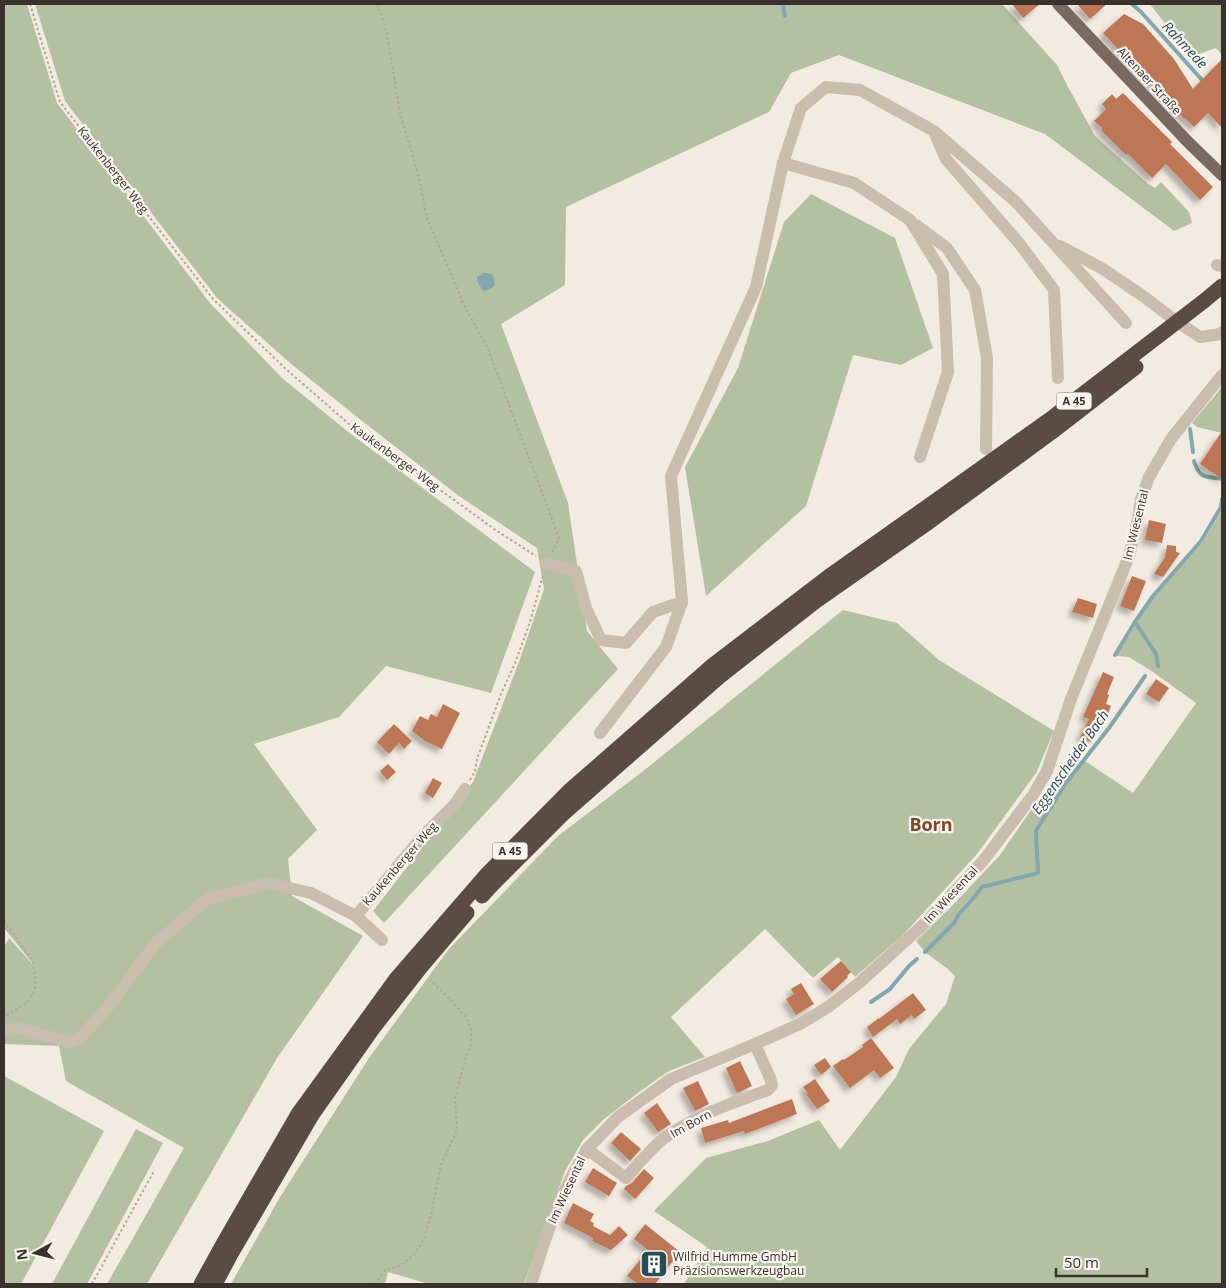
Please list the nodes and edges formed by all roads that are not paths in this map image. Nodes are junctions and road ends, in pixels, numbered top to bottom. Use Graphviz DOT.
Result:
graph roads {
  1 [pos="1058,4"];
  2 [pos="934,131"];
  3 [pos="783,162"];
  4 [pos="1222,175"];
  5 [pos="910,220"];
  6 [pos="1052,242"];
  7 [pos="1222,286"];
  8 [pos="1222,298"];
  9 [pos="1126,323"];
  10 [pos="1222,332"];
  11 [pos="1222,375"];
  12 [pos="1058,378"];
  13 [pos="986,449"];
  14 [pos="920,456"];
  15 [pos="925,517"];
  16 [pos="546,563"];
  17 [pos="682,602"];
  18 [pos="600,733"];
  19 [pos="466,789"];
  20 [pos="356,916"];
  21 [pos="382,940"];
  22 [pos="4,1031"];
  23 [pos="755,1044"];
  24 [pos="587,1149"];
  25 [pos="201,1284"];
  26 [pos="215,1284"];
  27 [pos="531,1284"];
  1 -- 4 [label="main road, Altenaer Straße"];
  2 -- 3 [label="street"];
  2 -- 6 [label="street"];
  2 -- 12 [label="street"];
  3 -- 5 [label="street"];
  3 -- 17 [label="street"];
  5 -- 13 [label="street"];
  5 -- 14 [label="street"];
  6 -- 9 [label="street"];
  6 -- 10 [label="street"];
  7 -- 15 [label="highway, A 45, bridge"];
  8 -- 15 [label="highway, A 45, bridge"];
  11 -- 23 [label="street, Im Wiesental"];
  15 -- 25 [label="highway, A 45"];
  15 -- 26 [label="highway, A 45"];
  16 -- 17 [label="street"];
  17 -- 18 [label="street"];
  19 -- 20 [label="street, Kaukenberger Weg"];
  20 -- 21 [label="street"];
  20 -- 22 [label="street"];
  23 -- 24 [label="street, Im Wiesental"];
  23 -- 24 [label="street, Im Born"];
  24 -- 27 [label="street, Im Wiesental"];
}
